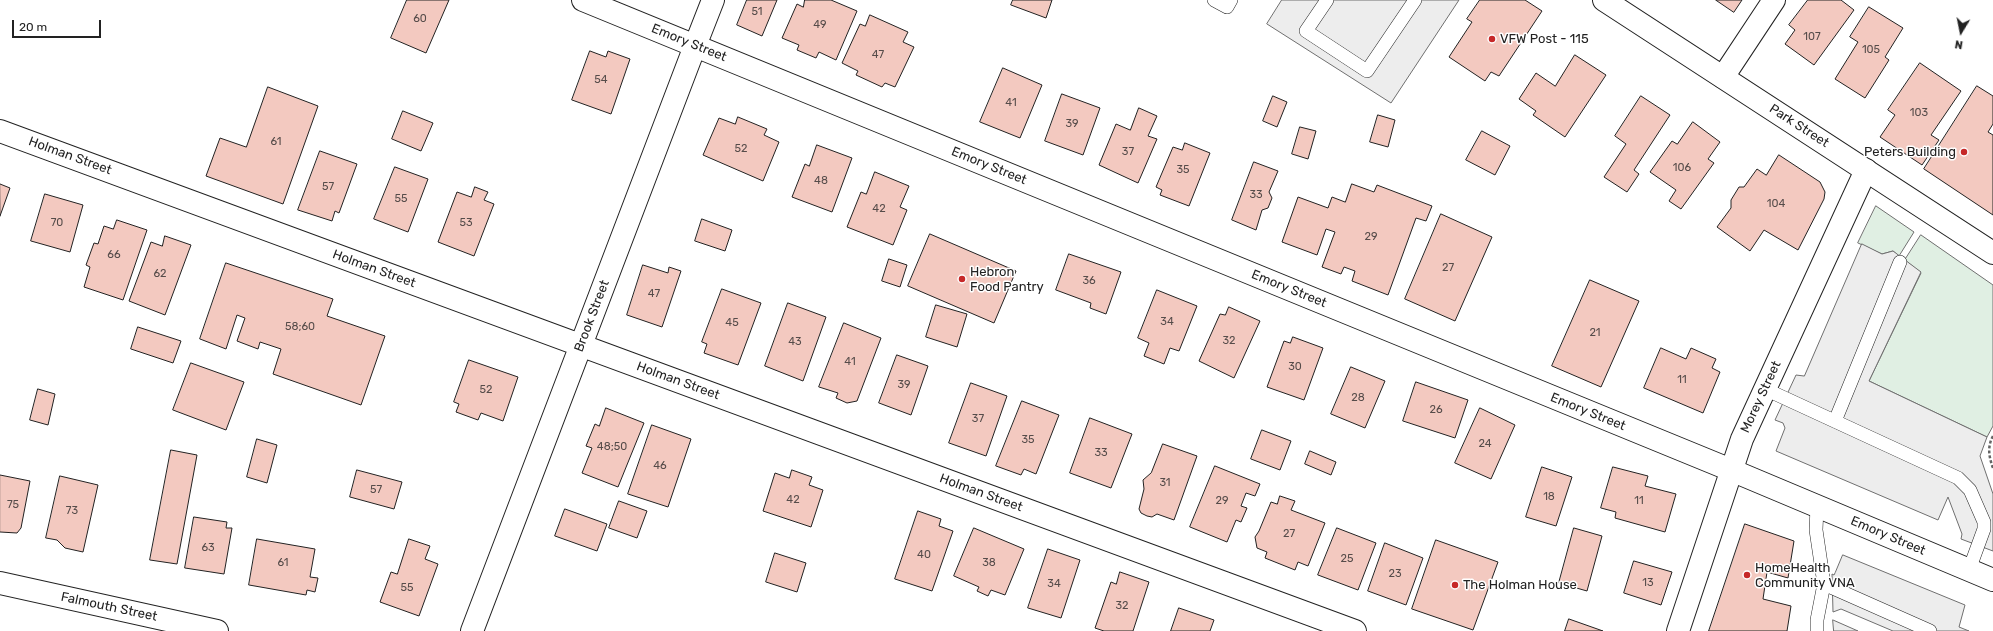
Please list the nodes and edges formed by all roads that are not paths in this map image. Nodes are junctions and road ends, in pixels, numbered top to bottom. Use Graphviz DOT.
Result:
graph roads {
  1 [pos="583,0"];
  2 [pos="712,0"];
  3 [pos="1214,0"];
  4 [pos="1231,0"];
  5 [pos="1327,0"];
  6 [pos="1415,0"];
  7 [pos="1604,0"];
  8 [pos="1774,0"];
  9 [pos="695,46"];
  10 [pos="1723,77"];
  11 [pos="0,131"];
  12 [pos="1866,170"];
  13 [pos="1993,253"];
  14 [pos="1900,262"];
  15 [pos="581,345"];
  16 [pos="1765,390"];
  17 [pos="1835,421"];
  18 [pos="1731,470"];
  19 [pos="1817,507"];
  20 [pos="1969,570"];
  21 [pos="1993,580"];
  22 [pos="0,583"];
  23 [pos="1824,584"];
  24 [pos="217,631"];
  25 [pos="472,631"];
  26 [pos="1355,631"];
  27 [pos="1678,631"];
  28 [pos="1818,631"];
  29 [pos="1930,631"];
  1 -- 9 [label="street, Emory Street"];
  2 -- 9 [label="street, Brook Street"];
  3 -- 4 [label="lane"];
  5 -- 6 [label="lane"];
  7 -- 10 [label="street, Park Street"];
  8 -- 10 [label="street"];
  9 -- 15 [label="street, Brook Street"];
  9 -- 18 [label="street, Emory Street"];
  10 -- 12 [label="street, Park Street"];
  11 -- 15 [label="street, Holman Street"];
  12 -- 13 [label="street, Park Street"];
  12 -- 16 [label="street, Morey Street"];
  14 -- 17 [label="lane"];
  15 -- 25 [label="street, Brook Street"];
  15 -- 26 [label="street, Holman Street"];
  16 -- 17 [label="lane"];
  16 -- 18 [label="street, Morey Street"];
  17 -- 20 [label="lane"];
  18 -- 19 [label="street, Emory Street"];
  18 -- 27 [label="street, Morey Street"];
  19 -- 20 [label="street, Emory Street"];
  19 -- 23 [label="lane"];
  20 -- 21 [label="street, Emory Street"];
  22 -- 24 [label="street, Falmouth Street"];
  23 -- 28 [label="lane"];
  23 -- 29 [label="lane"];
}
